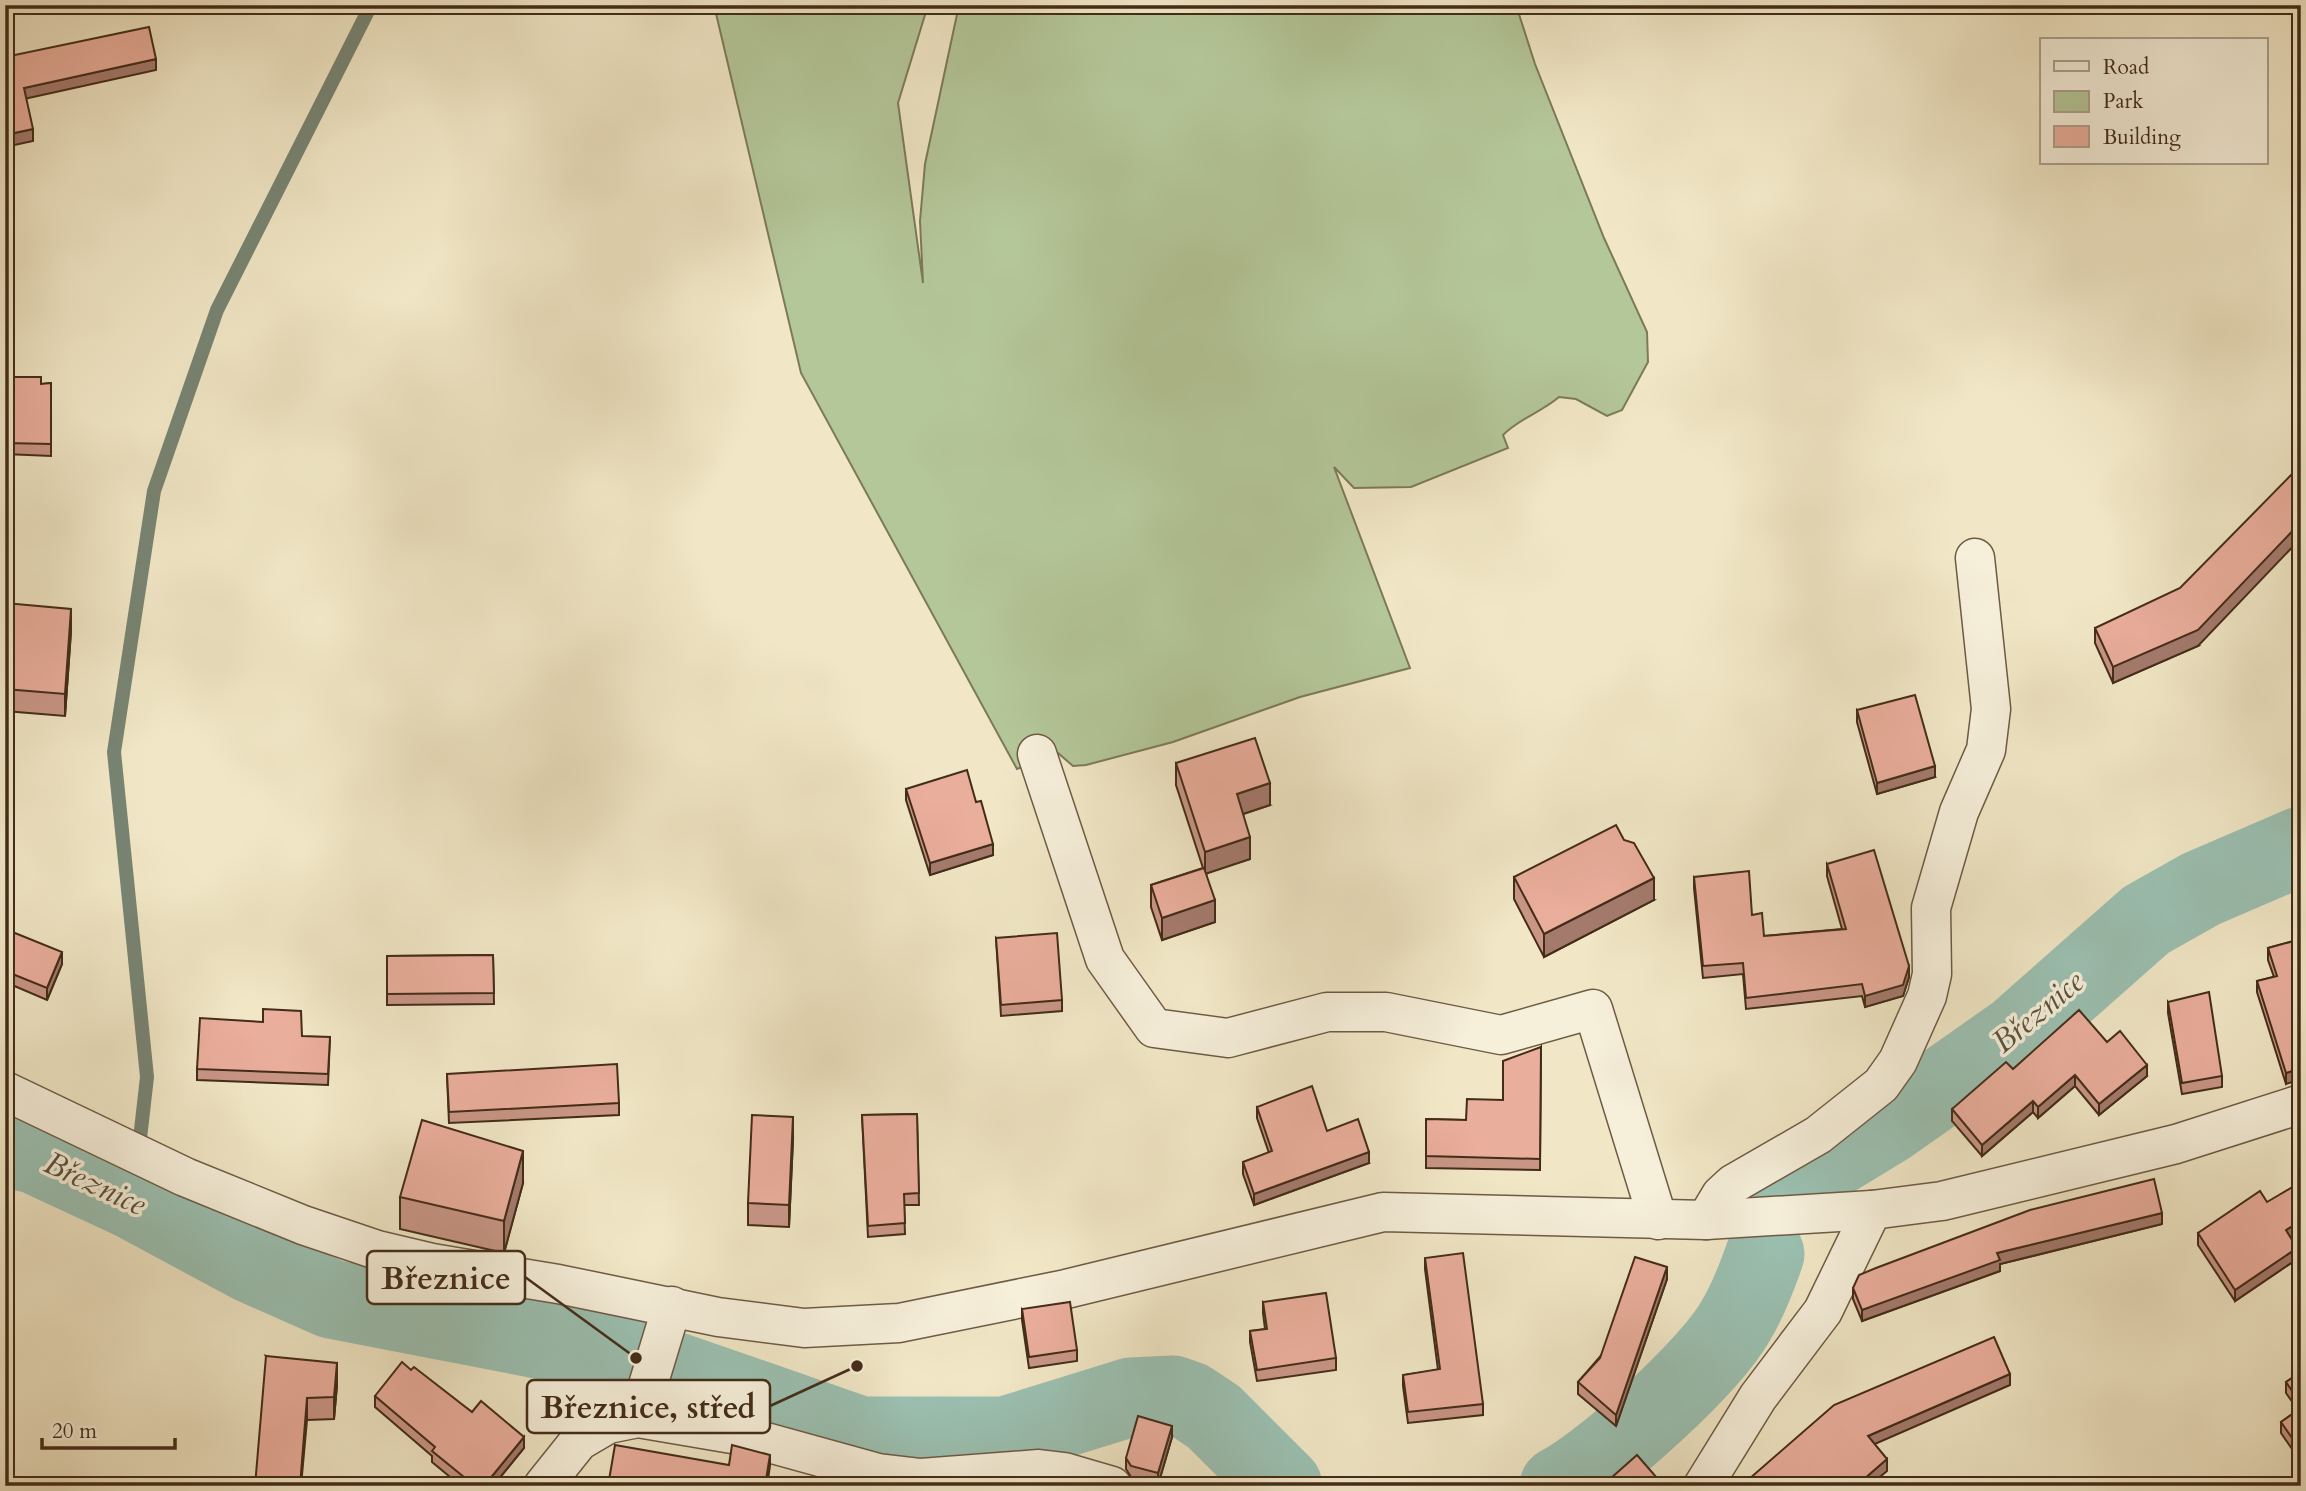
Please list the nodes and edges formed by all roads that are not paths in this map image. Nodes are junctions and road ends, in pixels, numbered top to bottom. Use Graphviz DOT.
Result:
graph roads {
  1 [pos="1975,558"];
  2 [pos="1037,754"];
  3 [pos="5,1091"];
  4 [pos="2301,1104"];
  5 [pos="1872,1210"];
  6 [pos="1658,1220"];
  7 [pos="1706,1220"];
  8 [pos="667,1322"];
  9 [pos="642,1403"];
  10 [pos="543,1486"];
  11 [pos="1112,1486"];
  12 [pos="1703,1486"];
  1 -- 7 [label="street"];
  2 -- 6 [label="street"];
  3 -- 8 [label="street"];
  4 -- 5 [label="street"];
  5 -- 7 [label="street"];
  5 -- 12 [label="street"];
  6 -- 7 [label="street"];
  6 -- 8 [label="street"];
  8 -- 9 [label="street"];
  9 -- 10 [label="street"];
  9 -- 11 [label="street"];
}
